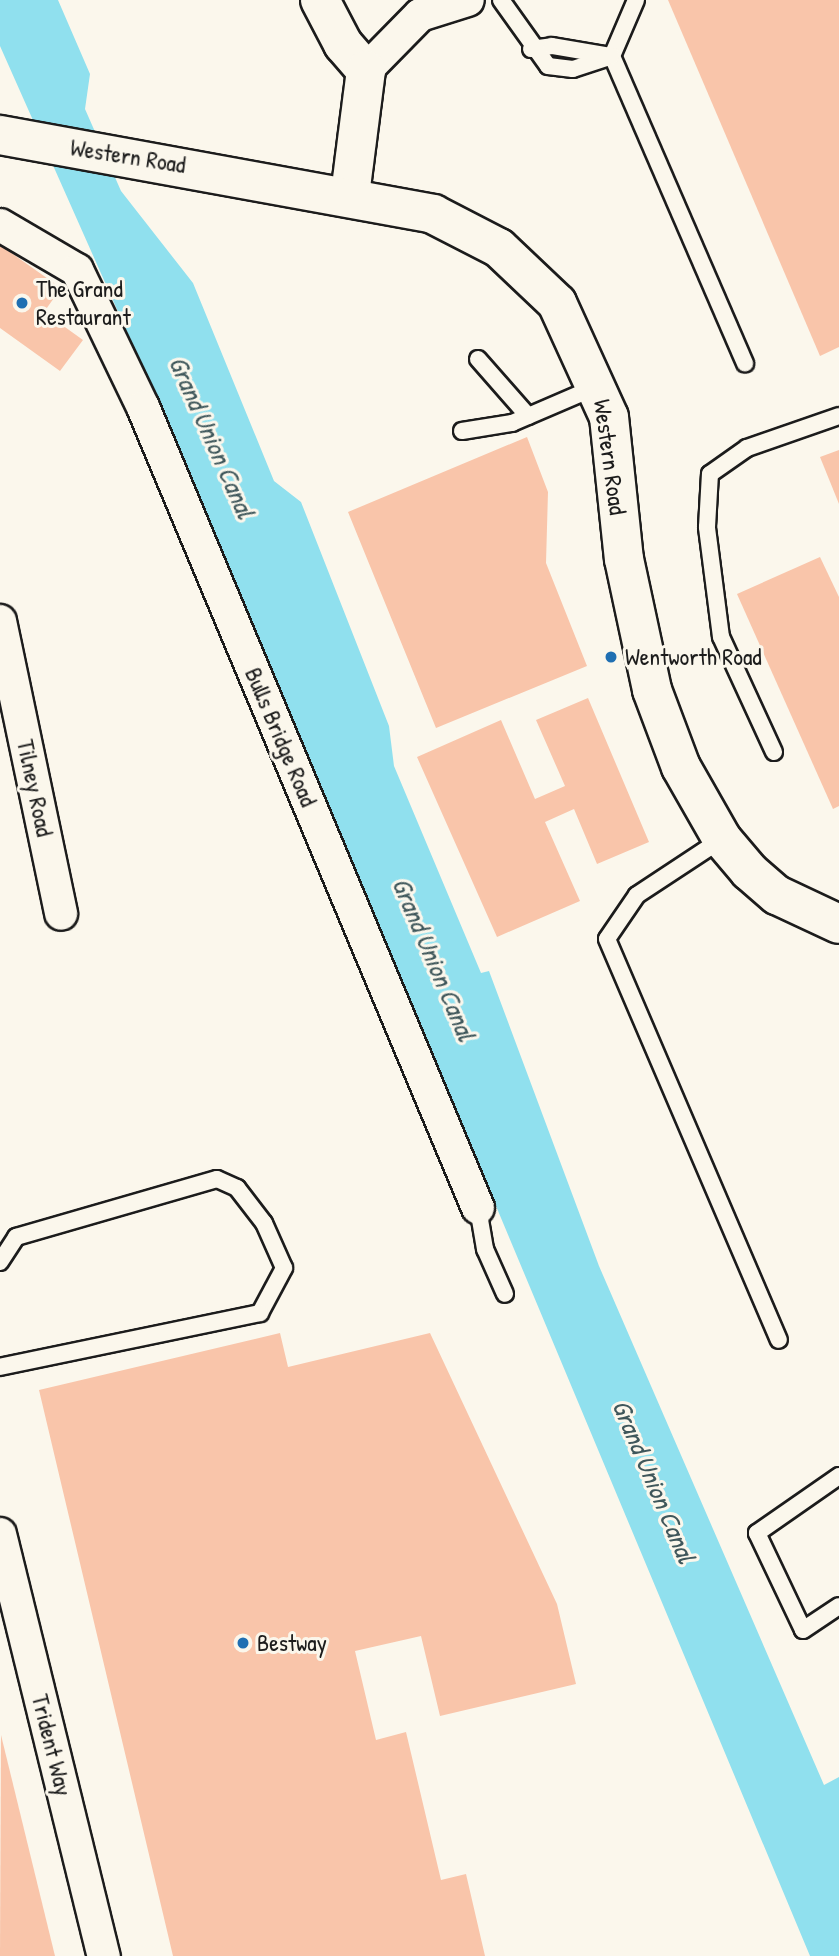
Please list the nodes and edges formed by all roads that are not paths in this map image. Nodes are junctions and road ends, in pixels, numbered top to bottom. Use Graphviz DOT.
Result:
graph roads {
  1 [pos="320,0"];
  2 [pos="468,0"];
  3 [pos="501,0"];
  4 [pos="636,0"];
  5 [pos="531,49"];
  6 [pos="612,56"];
  7 [pos="366,70"];
  8 [pos="2,136"];
  9 [pos="350,195"];
  10 [pos="0,225"];
  11 [pos="478,359"];
  12 [pos="745,364"];
  13 [pos="600,385"];
  14 [pos="528,416"];
  15 [pos="839,416"];
  16 [pos="462,431"];
  17 [pos="0,621"];
  18 [pos="774,752"];
  19 [pos="722,839"];
  20 [pos="61,914"];
  21 [pos="839,924"];
  22 [pos="478,1208"];
  23 [pos="0,1262"];
  24 [pos="505,1294"];
  25 [pos="779,1340"];
  26 [pos="0,1367"];
  27 [pos="839,1476"];
  28 [pos="0,1534"];
  29 [pos="839,1606"];
  30 [pos="104,1956"];
  1 -- 7 [label="street"];
  2 -- 7 [label="street"];
  3 -- 5 [label="lane"];
  4 -- 6 [label="lane"];
  5 -- 6 [label="lane"];
  5 -- 6 [label="lane"];
  6 -- 12 [label="lane"];
  7 -- 9 [label="street"];
  8 -- 9 [label="street, Western Road"];
  9 -- 13 [label="street, Western Road"];
  10 -- 22 [label="street, Bulls Bridge Road"];
  11 -- 14 [label="lane"];
  13 -- 14 [label="lane"];
  13 -- 19 [label="street, Western Road"];
  14 -- 16 [label="lane"];
  15 -- 18 [label="lane"];
  17 -- 20 [label="street, Tilney Road"];
  19 -- 21 [label="street, Western Road"];
  19 -- 25 [label="lane"];
  22 -- 24 [label="lane, Bulls Bridge Road"];
  23 -- 26 [label="lane"];
  27 -- 29 [label="lane"];
  28 -- 30 [label="street, Trident Way"];
}
